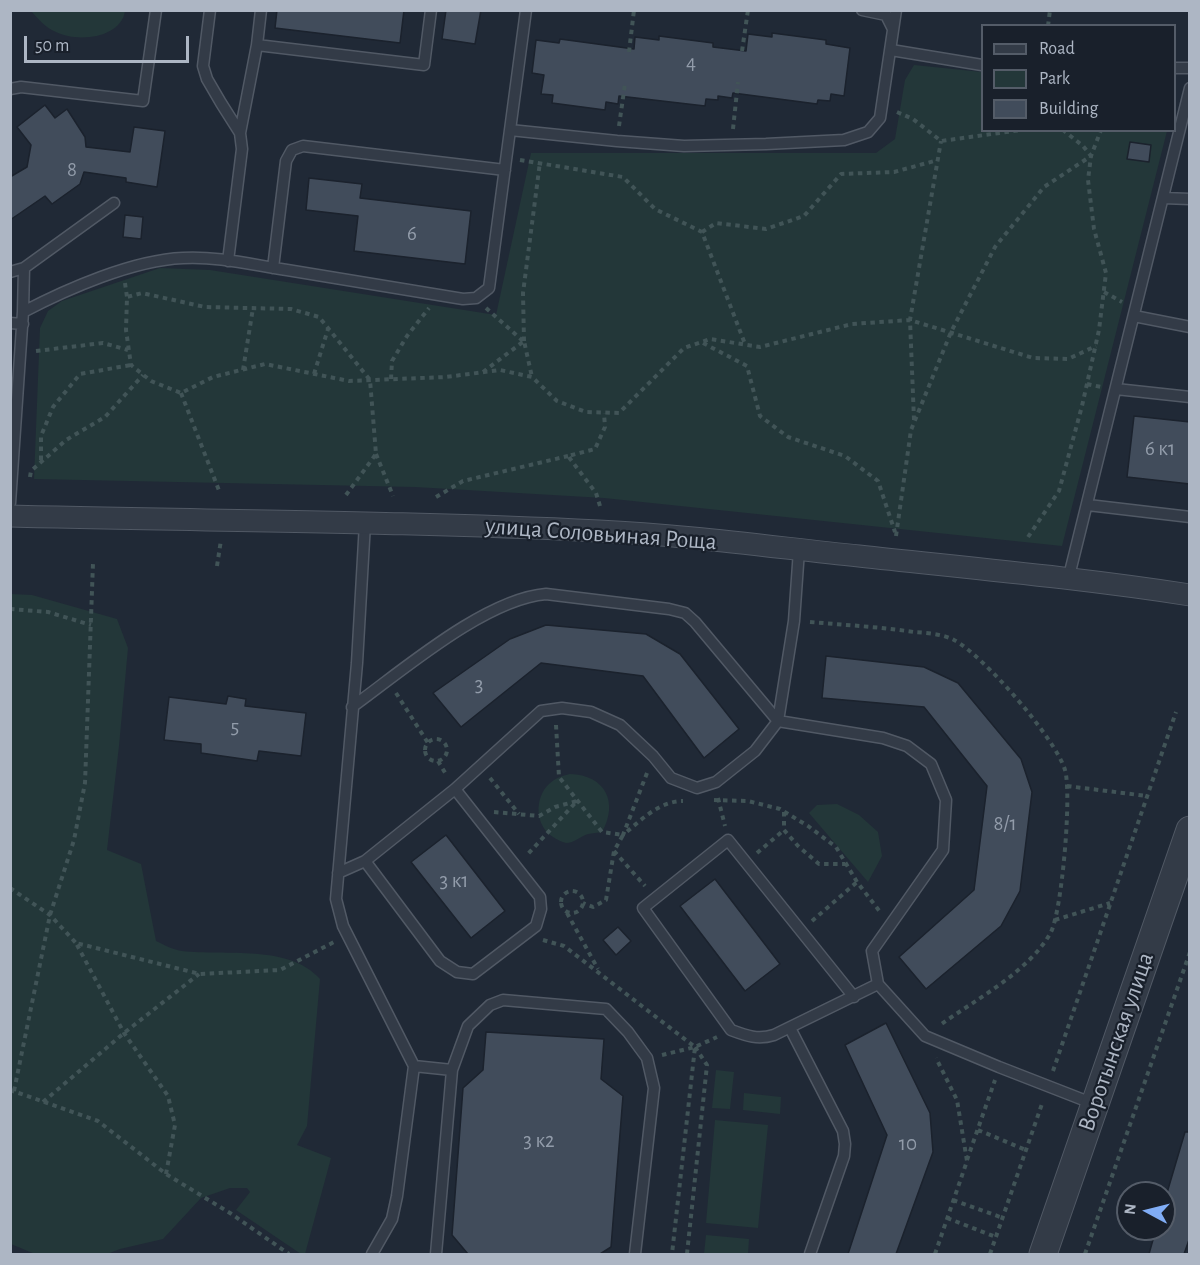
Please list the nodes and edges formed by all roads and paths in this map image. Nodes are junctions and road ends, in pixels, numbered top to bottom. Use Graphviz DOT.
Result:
graph roads {
  1 [pos="156,10"];
  2 [pos="210,10"];
  3 [pos="261,10"];
  4 [pos="431,10"];
  5 [pos="526,10"];
  6 [pos="634,10"];
  7 [pos="748,10"];
  8 [pos="862,10"];
  9 [pos="896,10"];
  10 [pos="893,29"];
  11 [pos="257,45"];
  12 [pos="891,50"];
  13 [pos="742,51"];
  14 [pos="629,52"];
  15 [pos="981,65"];
  16 [pos="738,82"];
  17 [pos="625,84"];
  18 [pos="1190,88"];
  19 [pos="10,89"];
  20 [pos="882,105"];
  21 [pos="1187,113"];
  22 [pos="510,130"];
  23 [pos="1006,132"];
  24 [pos="1066,132"];
  25 [pos="1100,132"];
  26 [pos="240,133"];
  27 [pos="617,141"];
  28 [pos="941,141"];
  29 [pos="731,145"];
  30 [pos="1091,156"];
  31 [pos="506,159"];
  32 [pos="938,160"];
  33 [pos="540,162"];
  34 [pos="505,170"];
  35 [pos="1163,198"];
  36 [pos="1190,199"];
  37 [pos="114,203"];
  38 [pos="702,232"];
  39 [pos="228,261"];
  40 [pos="24,268"];
  41 [pos="273,268"];
  42 [pos="10,272"];
  43 [pos="439,295"];
  44 [pos="476,298"];
  45 [pos="253,308"];
  46 [pos="23,312"];
  47 [pos="1134,316"];
  48 [pos="910,320"];
  49 [pos="10,323"];
  50 [pos="23,324"];
  51 [pos="1190,327"];
  52 [pos="328,328"];
  53 [pos="951,332"];
  54 [pos="524,341"];
  55 [pos="702,342"];
  56 [pos="745,345"];
  57 [pos="1096,345"];
  58 [pos="128,350"];
  59 [pos="21,353"];
  60 [pos="130,365"];
  61 [pos="243,370"];
  62 [pos="482,372"];
  63 [pos="314,374"];
  64 [pos="143,375"];
  65 [pos="532,377"];
  66 [pos="391,379"];
  67 [pos="370,380"];
  68 [pos="1116,389"];
  69 [pos="181,393"];
  70 [pos="1190,397"];
  71 [pos="604,413"];
  72 [pos="914,422"];
  73 [pos="376,454"];
  74 [pos="568,456"];
  75 [pos="41,462"];
  76 [pos="30,481"];
  77 [pos="220,493"];
  78 [pos="346,495"];
  79 [pos="393,496"];
  80 [pos="436,497"];
  81 [pos="10,503"];
  82 [pos="1088,505"];
  83 [pos="600,506"];
  84 [pos="10,516"];
  85 [pos="1190,517"];
  86 [pos="366,523"];
  87 [pos="1028,537"];
  88 [pos="799,550"];
  89 [pos="93,562"];
  90 [pos="1068,580"];
  91 [pos="1164,591"];
  92 [pos="1190,595"];
  93 [pos="10,609"];
  94 [pos="1190,609"];
  95 [pos="794,621"];
  96 [pos="91,625"];
  97 [pos="388,681"];
  98 [pos="352,707"];
  99 [pos="556,709"];
  100 [pos="1176,712"];
  101 [pos="778,721"];
  102 [pos="428,743"];
  103 [pos="653,756"];
  104 [pos="479,766"];
  105 [pos="716,783"];
  106 [pos="1067,786"];
  107 [pos="455,789"];
  108 [pos="1147,796"];
  109 [pos="707,800"];
  110 [pos="718,800"];
  111 [pos="577,801"];
  112 [pos="685,801"];
  113 [pos="472,810"];
  114 [pos="784,812"];
  115 [pos="520,815"];
  116 [pos="784,830"];
  117 [pos="1190,830"];
  118 [pos="622,834"];
  119 [pos="728,840"];
  120 [pos="614,851"];
  121 [pos="365,861"];
  122 [pos="746,862"];
  123 [pos="846,864"];
  124 [pos="516,867"];
  125 [pos="338,873"];
  126 [pos="857,882"];
  127 [pos="10,888"];
  128 [pos="656,898"];
  129 [pos="583,903"];
  130 [pos="1111,903"];
  131 [pos="567,912"];
  132 [pos="50,915"];
  133 [pos="1056,920"];
  134 [pos="891,925"];
  135 [pos="800,930"];
  136 [pos="524,934"];
  137 [pos="347,935"];
  138 [pos="76,943"];
  139 [pos="1190,952"];
  140 [pos="200,974"];
  141 [pos="878,984"];
  142 [pos="854,997"];
  143 [pos="790,1028"];
  144 [pos="731,1030"];
  145 [pos="124,1033"];
  146 [pos="925,1035"];
  147 [pos="694,1047"];
  148 [pos="647,1058"];
  149 [pos="414,1066"];
  150 [pos="999,1067"];
  151 [pos="452,1070"];
  152 [pos="1048,1086"];
  153 [pos="12,1090"];
  154 [pos="43,1102"];
  155 [pos="1095,1104"];
  156 [pos="978,1130"];
  157 [pos="1026,1150"];
  158 [pos="967,1161"];
  159 [pos="166,1174"];
  160 [pos="953,1200"];
  161 [pos="947,1218"];
  162 [pos="1003,1218"];
  163 [pos="996,1236"];
  164 [pos="289,1254"];
  165 [pos="372,1254"];
  166 [pos="436,1254"];
  167 [pos="635,1254"];
  168 [pos="687,1254"];
  169 [pos="810,1254"];
  170 [pos="934,1254"];
  171 [pos="990,1254"];
  172 [pos="1043,1254"];
  173 [pos="1084,1254"];
  1 -- 19 [label="lane"];
  2 -- 26 [label="lane"];
  3 -- 11 [label="lane"];
  4 -- 11 [label="lane"];
  5 -- 22 [label="lane"];
  6 -- 14 [label="path"];
  7 -- 13 [label="path"];
  8 -- 10 [label="lane"];
  9 -- 10 [label="lane"];
  10 -- 12 [label="lane"];
  11 -- 26 [label="lane"];
  12 -- 15 [label="lane"];
  12 -- 20 [label="lane"];
  16 -- 29 [label="path"];
  17 -- 27 [label="path"];
  18 -- 21 [label="lane"];
  20 -- 28 [label="path"];
  20 -- 29 [label="lane"];
  21 -- 35 [label="lane"];
  22 -- 27 [label="lane"];
  22 -- 31 [label="lane"];
  23 -- 28 [label="path"];
  24 -- 30 [label="path"];
  25 -- 30 [label="path"];
  26 -- 39 [label="lane"];
  27 -- 29 [label="lane"];
  28 -- 32 [label="path"];
  30 -- 53 [label="path"];
  30 -- 57 [label="path"];
  31 -- 33 [label="path"];
  31 -- 34 [label="lane"];
  32 -- 38 [label="path"];
  32 -- 48 [label="path"];
  33 -- 38 [label="path"];
  33 -- 54 [label="path"];
  34 -- 41 [label="lane"];
  34 -- 44 [label="lane"];
  35 -- 36 [label="lane"];
  35 -- 47 [label="lane"];
  37 -- 40 [label="lane"];
  38 -- 56 [label="path"];
  39 -- 41 [label="lane"];
  39 -- 46 [label="lane"];
  40 -- 42 [label="lane"];
  40 -- 46 [label="lane"];
  41 -- 43 [label="lane"];
  43 -- 44 [label="lane"];
  43 -- 66 [label="path"];
  44 -- 54 [label="path"];
  45 -- 52 [label="path"];
  45 -- 58 [label="path"];
  45 -- 61 [label="path"];
  46 -- 50 [label="lane"];
  47 -- 51 [label="lane"];
  47 -- 68 [label="lane"];
  48 -- 53 [label="path"];
  48 -- 56 [label="path"];
  48 -- 72 [label="path"];
  49 -- 50 [label="lane"];
  50 -- 59 [label="lane"];
  52 -- 63 [label="path"];
  52 -- 67 [label="path"];
  53 -- 57 [label="path"];
  53 -- 72 [label="path"];
  54 -- 62 [label="path"];
  54 -- 65 [label="path"];
  55 -- 56 [label="path"];
  55 -- 71 [label="path"];
  55 -- 72 [label="path"];
  57 -- 87 [label="path"];
  58 -- 59 [label="path"];
  58 -- 60 [label="path"];
  59 -- 81 [label="lane"];
  60 -- 64 [label="path"];
  60 -- 75 [label="path"];
  61 -- 63 [label="path"];
  61 -- 69 [label="path"];
  62 -- 65 [label="path"];
  62 -- 66 [label="path"];
  63 -- 67 [label="path"];
  64 -- 69 [label="path"];
  64 -- 75 [label="path"];
  65 -- 71 [label="path"];
  66 -- 67 [label="path"];
  67 -- 73 [label="path"];
  68 -- 70 [label="lane"];
  68 -- 82 [label="lane"];
  69 -- 77 [label="path"];
  71 -- 74 [label="path"];
  73 -- 78 [label="path"];
  73 -- 79 [label="path"];
  74 -- 80 [label="path"];
  74 -- 83 [label="path"];
  75 -- 76 [label="path"];
  82 -- 85 [label="lane"];
  82 -- 90 [label="lane"];
  84 -- 86 [label="street, улица Соловьиная Роща"];
  86 -- 88 [label="street, улица Соловьиная Роща"];
  86 -- 98 [label="lane"];
  88 -- 90 [label="street, улица Соловьиная Роща"];
  88 -- 95 [label="lane"];
  89 -- 96 [label="path"];
  90 -- 91 [label="street, улица Соловьиная Роща"];
  91 -- 92 [label="street, улица Соловьиная Роща"];
  91 -- 94 [label="street"];
  93 -- 96 [label="path"];
  95 -- 101 [label="lane"];
  95 -- 106 [label="path"];
  96 -- 132 [label="path"];
  97 -- 98 [label="lane"];
  97 -- 101 [label="lane"];
  97 -- 102 [label="path"];
  98 -- 125 [label="lane"];
  99 -- 103 [label="lane"];
  99 -- 104 [label="lane"];
  99 -- 111 [label="path"];
  100 -- 108 [label="path"];
  101 -- 105 [label="lane"];
  101 -- 134 [label="lane"];
  102 -- 102 [label="path"];
  103 -- 105 [label="lane"];
  103 -- 118 [label="path"];
  104 -- 107 [label="lane"];
  104 -- 115 [label="path"];
  105 -- 110 [label="path"];
  106 -- 108 [label="path"];
  106 -- 133 [label="path"];
  107 -- 113 [label="lane"];
  107 -- 121 [label="lane"];
  108 -- 130 [label="path"];
  109 -- 110 [label="path"];
  110 -- 114 [label="path"];
  110 -- 119 [label="path"];
  111 -- 115 [label="path"];
  111 -- 118 [label="path"];
  111 -- 124 [label="path"];
  112 -- 118 [label="path"];
  113 -- 115 [label="path"];
  113 -- 124 [label="lane"];
  114 -- 116 [label="path"];
  114 -- 123 [label="path"];
  116 -- 122 [label="path"];
  116 -- 123 [label="path"];
  117 -- 155 [label="street, Воротынская улица"];
  118 -- 120 [label="path"];
  119 -- 122 [label="lane"];
  119 -- 128 [label="lane"];
  120 -- 128 [label="path"];
  120 -- 129 [label="path"];
  121 -- 125 [label="lane"];
  121 -- 136 [label="lane"];
  122 -- 135 [label="lane"];
  123 -- 126 [label="path"];
  124 -- 136 [label="lane"];
  125 -- 137 [label="lane"];
  126 -- 134 [label="path"];
  126 -- 135 [label="path"];
  127 -- 132 [label="path"];
  128 -- 144 [label="lane"];
  129 -- 131 [label="path"];
  129 -- 131 [label="path"];
  130 -- 133 [label="path"];
  130 -- 152 [label="path"];
  131 -- 136 [label="path"];
  132 -- 138 [label="path"];
  132 -- 153 [label="path"];
  133 -- 146 [label="path"];
  134 -- 141 [label="lane"];
  135 -- 142 [label="lane"];
  137 -- 140 [label="path"];
  137 -- 149 [label="lane"];
  138 -- 140 [label="path"];
  138 -- 145 [label="path"];
  139 -- 173 [label="path"];
  140 -- 145 [label="path"];
  141 -- 142 [label="lane"];
  141 -- 146 [label="lane"];
  142 -- 143 [label="lane"];
  143 -- 144 [label="lane"];
  143 -- 169 [label="lane"];
  144 -- 147 [label="path"];
  145 -- 154 [label="path"];
  145 -- 159 [label="path"];
  146 -- 150 [label="lane"];
  146 -- 158 [label="path"];
  147 -- 148 [label="path"];
  147 -- 168 [label="path"];
  148 -- 151 [label="lane"];
  148 -- 167 [label="lane"];
  149 -- 151 [label="lane"];
  149 -- 165 [label="lane"];
  150 -- 152 [label="lane"];
  150 -- 156 [label="path"];
  151 -- 166 [label="lane"];
  152 -- 155 [label="lane"];
  152 -- 157 [label="path"];
  153 -- 154 [label="path"];
  154 -- 159 [label="path"];
  155 -- 172 [label="street, Воротынская улица"];
  156 -- 157 [label="path"];
  156 -- 158 [label="path"];
  157 -- 162 [label="path"];
  158 -- 160 [label="path"];
  159 -- 164 [label="path"];
  160 -- 161 [label="path"];
  160 -- 162 [label="path"];
  161 -- 163 [label="path"];
  161 -- 170 [label="path"];
  162 -- 163 [label="path"];
  163 -- 171 [label="path"];
}
